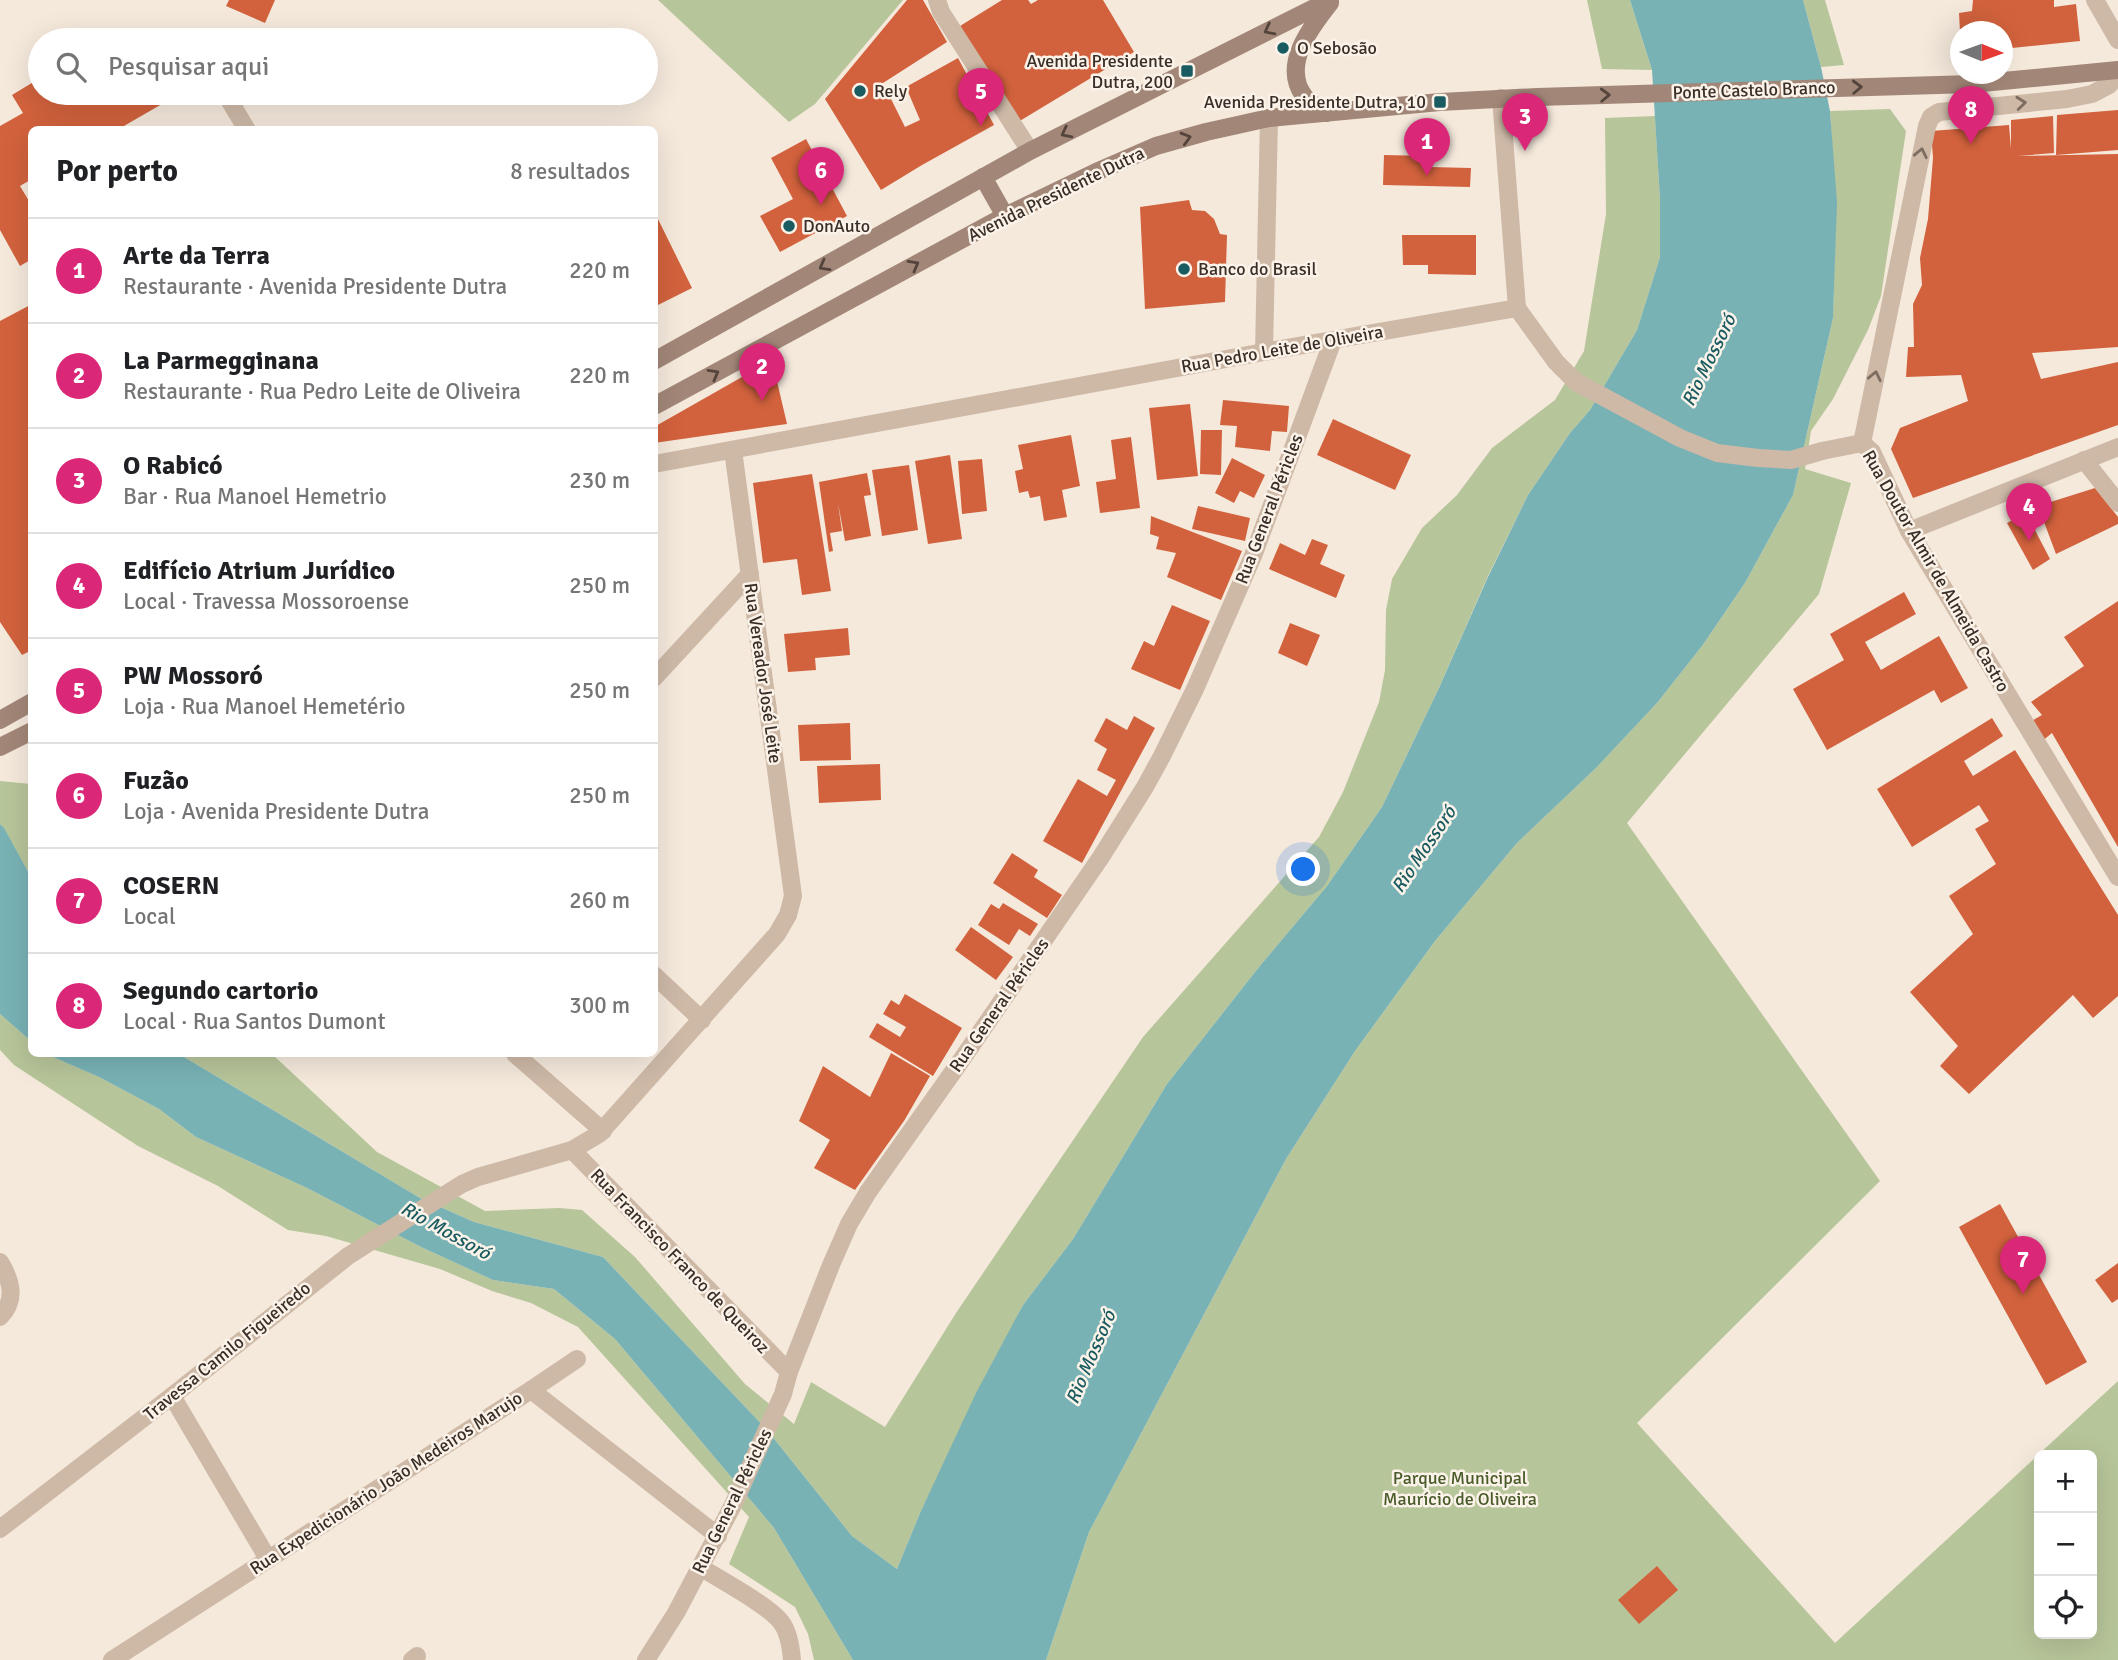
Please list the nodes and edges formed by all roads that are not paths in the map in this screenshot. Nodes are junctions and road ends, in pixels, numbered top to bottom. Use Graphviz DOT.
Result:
graph roads {
  1 [pos="937,0"];
  2 [pos="1331,0"];
  3 [pos="2095,0"];
  4 [pos="2118,40"];
  5 [pos="2118,72"];
  6 [pos="1537,97"];
  7 [pos="1501,99"];
  8 [pos="232,105"];
  9 [pos="1326,113"];
  10 [pos="1269,118"];
  11 [pos="245,126"];
  12 [pos="1030,151"];
  13 [pos="983,177"];
  14 [pos="1005,216"];
  15 [pos="1517,308"];
  16 [pos="1332,340"];
  17 [pos="1264,352"];
  18 [pos="658,359"];
  19 [pos="658,404"];
  20 [pos="1862,443"];
  21 [pos="2118,447"];
  22 [pos="733,450"];
  23 [pos="2084,460"];
  24 [pos="658,463"];
  25 [pos="2118,503"];
  26 [pos="1909,531"];
  27 [pos="750,574"];
  28 [pos="658,674"];
  29 [pos="28,704"];
  30 [pos="0,720"];
  31 [pos="28,733"];
  32 [pos="0,747"];
  33 [pos="2118,877"];
  34 [pos="793,896"];
  35 [pos="658,979"];
  36 [pos="702,1020"];
  37 [pos="517,1057"];
  38 [pos="603,1131"];
  39 [pos="572,1150"];
  40 [pos="0,1262"];
  41 [pos="0,1317"];
  42 [pos="577,1359"];
  43 [pos="789,1372"];
  44 [pos="531,1390"];
  45 [pos="172,1396"];
  46 [pos="0,1530"];
  47 [pos="718,1536"];
  48 [pos="268,1559"];
  49 [pos="702,1568"];
  50 [pos="112,1660"];
  51 [pos="646,1660"];
  52 [pos="792,1660"];
  1 -- 12 [label="street"];
  2 -- 9 [label="main road"];
  2 -- 12 [label="main road, one-way"];
  3 -- 4 [label="street"];
  6 -- 5 [label="main road, Ponte Castelo Branco, one-way"];
  20 -- 5 [label="street, Rua Doutor Almir de Almeida Castro, one-way"];
  6 -- 7 [label="main road, Avenida Presidente Dutra"];
  7 -- 9 [label="main road, Avenida Presidente Dutra"];
  7 -- 15 [label="street"];
  8 -- 11 [label="street"];
  9 -- 10 [label="main road, Avenida Presidente Dutra"];
  14 -- 10 [label="main road, Avenida Presidente Dutra, one-way"];
  10 -- 17 [label="street"];
  12 -- 13 [label="main road"];
  13 -- 14 [label="main road"];
  13 -- 18 [label="main road, one-way"];
  19 -- 14 [label="main road, Avenida Presidente Dutra, one-way"];
  15 -- 16 [label="street, Rua Pedro Leite de Oliveira"];
  15 -- 20 [label="street"];
  16 -- 17 [label="street, Rua Pedro Leite de Oliveira"];
  16 -- 43 [label="street, Rua General Péricles"];
  17 -- 22 [label="street, Rua Pedro Leite de Oliveira"];
  20 -- 26 [label="street, Rua Doutor Almir de Almeida Castro"];
  21 -- 23 [label="street"];
  22 -- 24 [label="street, Rua Pedro Leite de Oliveira"];
  22 -- 27 [label="street, Rua Vereador José Leite"];
  23 -- 25 [label="street"];
  23 -- 26 [label="street"];
  26 -- 33 [label="street, Rua Doutor Almir de Almeida Castro"];
  27 -- 28 [label="street"];
  27 -- 34 [label="street, Rua Vereador José Leite"];
  29 -- 30 [label="main road"];
  31 -- 32 [label="main road"];
  34 -- 36 [label="street, Travessa Camilo Figueiredo"];
  35 -- 36 [label="street"];
  36 -- 38 [label="street, Travessa Camilo Figueiredo"];
  37 -- 38 [label="street"];
  38 -- 39 [label="street, Travessa Camilo Figueiredo"];
  39 -- 43 [label="street, Rua Francisco Franco de Queiroz"];
  39 -- 45 [label="street, Travessa Camilo Figueiredo"];
  40 -- 41 [label="street"];
  42 -- 44 [label="street"];
  43 -- 47 [label="street, Rua General Péricles"];
  44 -- 47 [label="street, Rua Expedicionário João Medeiros Marujo"];
  44 -- 48 [label="street, Rua Expedicionário João Medeiros Marujo"];
  45 -- 46 [label="street, Travessa Camilo Figueiredo"];
  45 -- 48 [label="street"];
  47 -- 49 [label="street, Rua General Péricles"];
  48 -- 50 [label="street, Rua Expedicionário João Medeiros Marujo"];
  49 -- 51 [label="street, Rua General Péricles"];
  49 -- 52 [label="street"];
}
